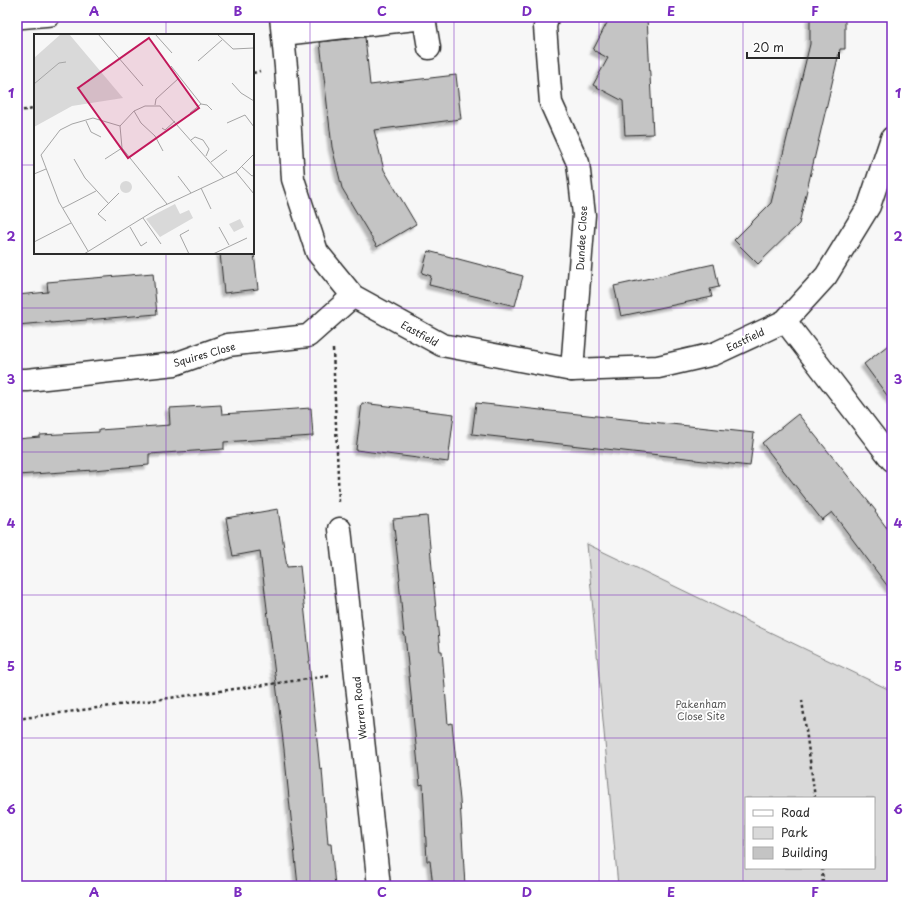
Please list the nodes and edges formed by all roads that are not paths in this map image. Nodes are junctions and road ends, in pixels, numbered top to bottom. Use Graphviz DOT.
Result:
graph roads {
  1 [pos="51,17"];
  2 [pos="547,17"];
  3 [pos="17,20"];
  4 [pos="282,26"];
  5 [pos="429,48"];
  6 [pos="892,138"];
  7 [pos="353,296"];
  8 [pos="785,321"];
  9 [pos="572,370"];
  10 [pos="17,380"];
  11 [pos="892,460"];
  12 [pos="340,529"];
  13 [pos="379,886"];
  1 -- 3 [label="lane"];
  2 -- 9 [label="street, Dundee Close"];
  4 -- 5 [label="street, Eastfield"];
  4 -- 7 [label="street, Eastfield"];
  6 -- 8 [label="street, Eastfield"];
  7 -- 9 [label="street, Eastfield"];
  7 -- 10 [label="street, Squires Close"];
  8 -- 9 [label="street, Eastfield"];
  8 -- 11 [label="street"];
  12 -- 13 [label="street, Warren Road"];
}
